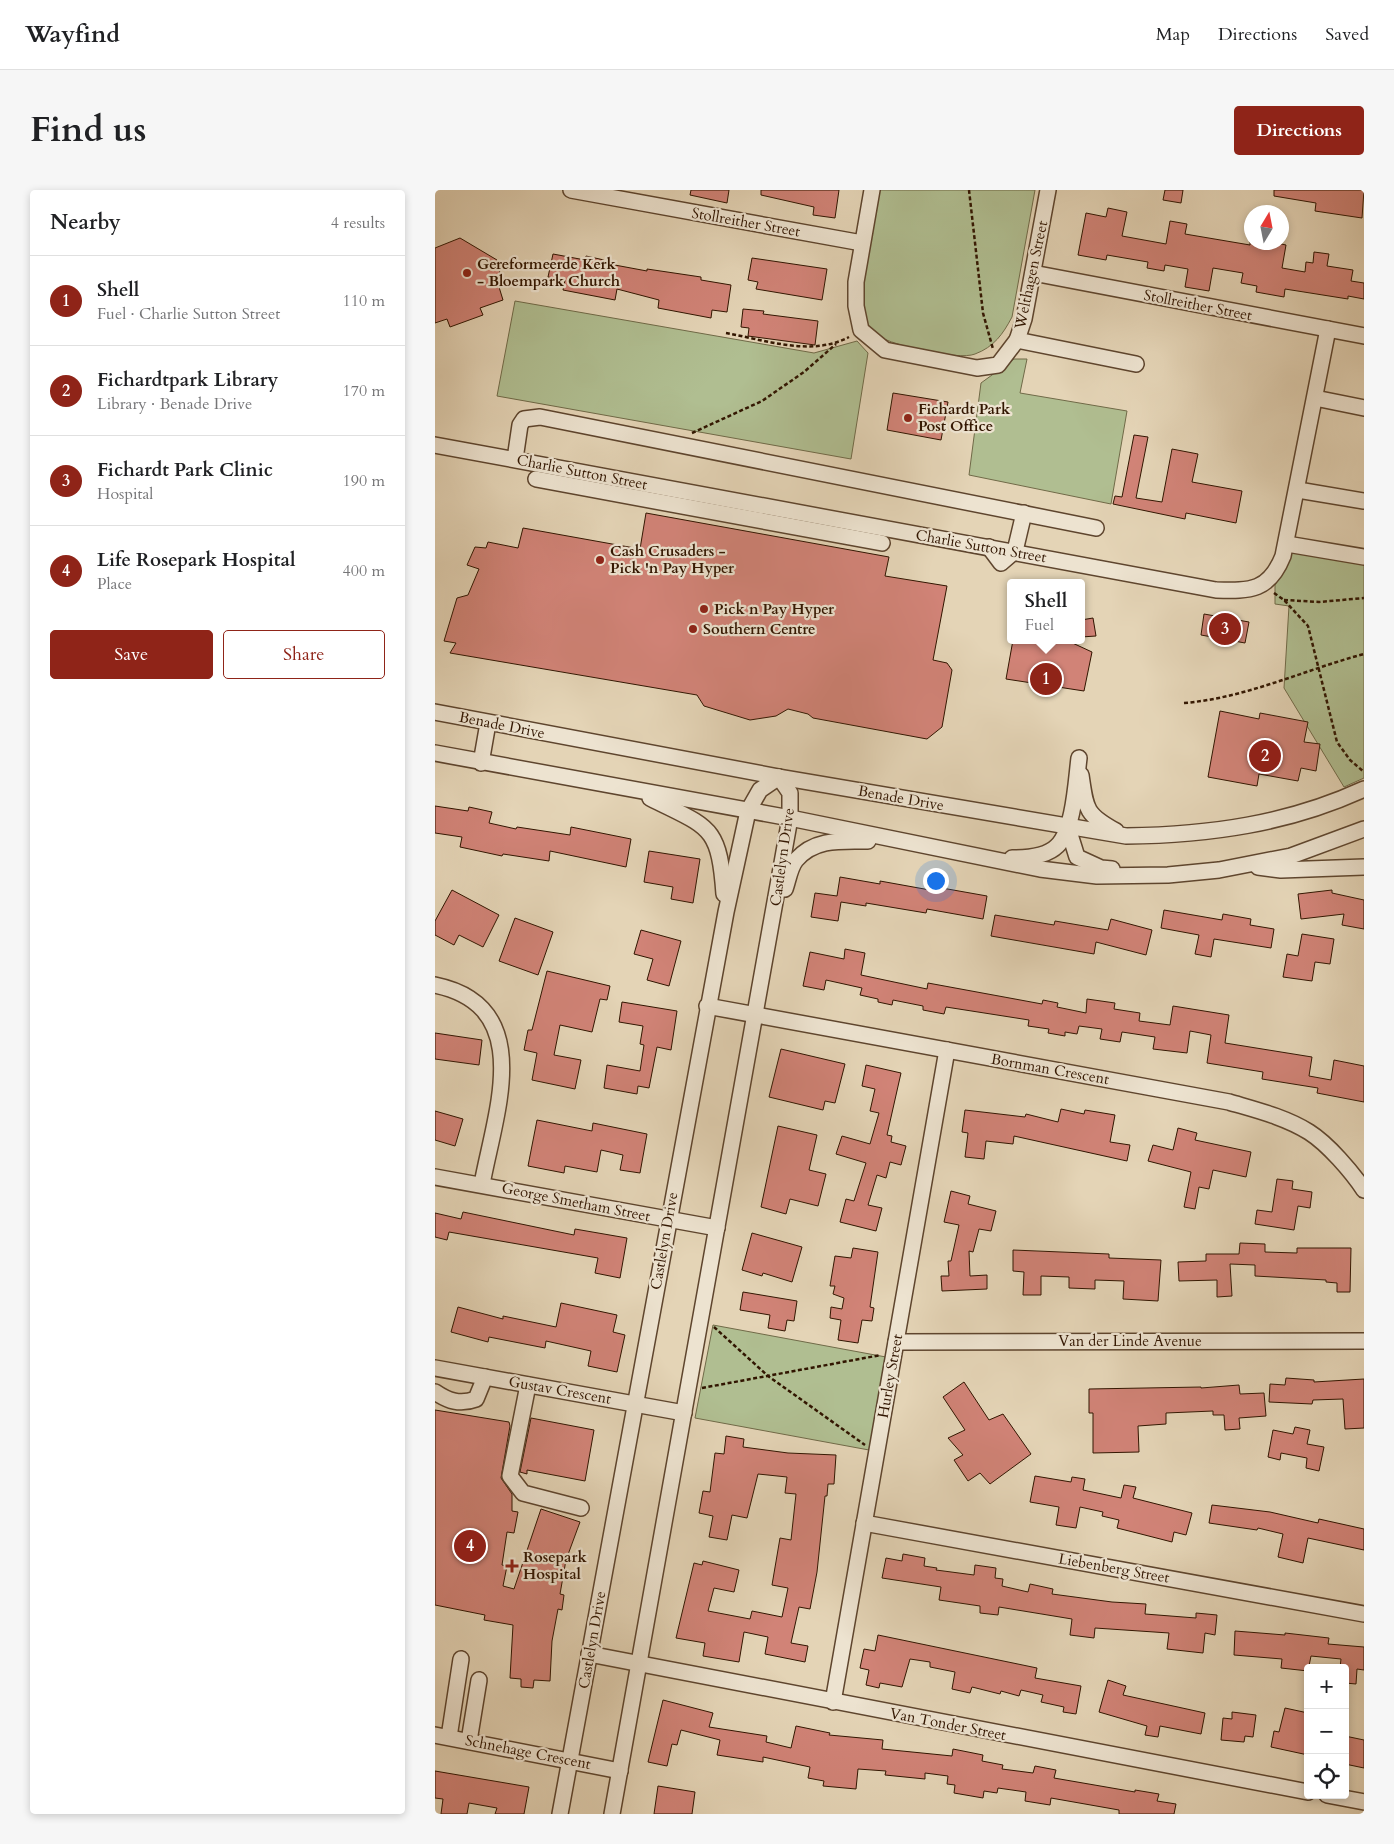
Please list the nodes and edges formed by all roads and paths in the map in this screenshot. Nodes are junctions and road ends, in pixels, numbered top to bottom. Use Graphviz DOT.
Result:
graph roads {
  1 [pos="571,190"];
  2 [pos="872,190"];
  3 [pos="969,190"];
  4 [pos="1048,190"];
  5 [pos="862,243"];
  6 [pos="1033,273"];
  7 [pos="1328,329"];
  8 [pos="861,330"];
  9 [pos="726,333"];
  10 [pos="1364,336"];
  11 [pos="1017,340"];
  12 [pos="837,344"];
  13 [pos="998,364"];
  14 [pos="1136,364"];
  15 [pos="1315,398"];
  16 [pos="1364,408"];
  17 [pos="668,444"];
  18 [pos="435,445"];
  19 [pos="521,460"];
  20 [pos="545,465"];
  21 [pos="536,479"];
  22 [pos="1298,490"];
  23 [pos="1364,501"];
  24 [pos="1024,514"];
  25 [pos="1096,528"];
  26 [pos="882,543"];
  27 [pos="1287,544"];
  28 [pos="1015,551"];
  29 [pos="1364,557"];
  30 [pos="1262,586"];
  31 [pos="1364,598"];
  32 [pos="1284,600"];
  33 [pos="1364,654"];
  34 [pos="1318,666"];
  35 [pos="1184,703"];
  36 [pos="435,712"];
  37 [pos="488,723"];
  38 [pos="435,753"];
  39 [pos="481,763"];
  40 [pos="1364,772"];
  41 [pos="779,777"];
  42 [pos="1364,789"];
  43 [pos="635,791"];
  44 [pos="748,810"];
  45 [pos="790,818"];
  46 [pos="1068,828"];
  47 [pos="1364,829"];
  48 [pos="1126,836"];
  49 [pos="905,841"];
  50 [pos="951,850"];
  51 [pos="1243,865"];
  52 [pos="1364,867"];
  53 [pos="1168,875"];
  54 [pos="726,912"];
  55 [pos="771,930"];
  56 [pos="435,985"];
  57 [pos="707,1006"];
  58 [pos="755,1015"];
  59 [pos="947,1050"];
  60 [pos="435,1177"];
  61 [pos="482,1184"];
  62 [pos="1364,1190"];
  63 [pos="667,1220"];
  64 [pos="717,1228"];
  65 [pos="701,1316"];
  66 [pos="1364,1341"];
  67 [pos="895,1347"];
  68 [pos="435,1368"];
  69 [pos="768,1376"];
  70 [pos="485,1377"];
  71 [pos="527,1384"];
  72 [pos="688,1391"];
  73 [pos="435,1392"];
  74 [pos="634,1404"];
  75 [pos="684,1413"];
  76 [pos="877,1454"];
  77 [pos="581,1508"];
  78 [pos="864,1523"];
  79 [pos="1364,1614"];
  80 [pos="589,1654"];
  81 [pos="461,1660"];
  82 [pos="639,1665"];
  83 [pos="457,1689"];
  84 [pos="833,1702"];
  85 [pos="442,1736"];
  86 [pos="469,1741"];
  87 [pos="570,1760"];
  88 [pos="620,1771"];
  89 [pos="1304,1791"];
  90 [pos="1348,1799"];
  91 [pos="1364,1802"];
  92 [pos="559,1814"];
  93 [pos="612,1814"];
  1 -- 5 [label="street, Stollreither Street"];
  2 -- 5 [label="street"];
  3 -- 13 [label="path"];
  4 -- 6 [label="street, Welthagen Street"];
  5 -- 8 [label="street"];
  6 -- 7 [label="street, Stollreither Street"];
  6 -- 11 [label="street, Welthagen Street"];
  7 -- 10 [label="street, Stollreither Street"];
  7 -- 15 [label="street"];
  8 -- 12 [label="path"];
  8 -- 13 [label="street"];
  9 -- 12 [label="path"];
  11 -- 13 [label="street, Welthagen Street"];
  11 -- 14 [label="street"];
  12 -- 17 [label="path"];
  15 -- 16 [label="street"];
  15 -- 22 [label="street"];
  17 -- 19 [label="street"];
  17 -- 24 [label="street"];
  18 -- 19 [label="street, Charlie Sutton Street"];
  19 -- 20 [label="street, Charlie Sutton Street"];
  19 -- 21 [label="street"];
  20 -- 21 [label="street"];
  20 -- 28 [label="street, Charlie Sutton Street"];
  21 -- 26 [label="street"];
  22 -- 23 [label="street"];
  22 -- 27 [label="street"];
  24 -- 25 [label="street"];
  24 -- 28 [label="street"];
  27 -- 29 [label="street"];
  27 -- 30 [label="street"];
  28 -- 30 [label="street, Charlie Sutton Street"];
  30 -- 32 [label="path"];
  31 -- 32 [label="path"];
  32 -- 34 [label="path"];
  33 -- 34 [label="path"];
  34 -- 35 [label="path"];
  34 -- 40 [label="path"];
  36 -- 37 [label="street, Benade Drive"];
  37 -- 39 [label="street"];
  37 -- 41 [label="street, Benade Drive"];
  38 -- 39 [label="street"];
  39 -- 43 [label="street"];
  41 -- 44 [label="street, Castlelyn Drive"];
  41 -- 45 [label="street, Castlelyn Drive"];
  41 -- 46 [label="street, Benade Drive"];
  42 -- 48 [label="street, Benade Drive"];
  43 -- 44 [label="street"];
  43 -- 54 [label="street"];
  44 -- 45 [label="street"];
  44 -- 54 [label="street, Castlelyn Drive"];
  45 -- 49 [label="street"];
  45 -- 55 [label="street, Castlelyn Drive"];
  46 -- 48 [label="street, Benade Drive"];
  46 -- 48 [label="street"];
  46 -- 50 [label="street"];
  46 -- 53 [label="street"];
  47 -- 51 [label="street"];
  49 -- 50 [label="street"];
  49 -- 55 [label="street"];
  50 -- 53 [label="street"];
  51 -- 52 [label="street"];
  51 -- 53 [label="street"];
  54 -- 57 [label="street, Castlelyn Drive"];
  55 -- 58 [label="street, Castlelyn Drive"];
  56 -- 61 [label="street"];
  57 -- 58 [label="street, Bornman Crescent"];
  57 -- 63 [label="street, Castlelyn Drive"];
  58 -- 59 [label="street, Bornman Crescent"];
  58 -- 64 [label="street, Castlelyn Drive"];
  59 -- 62 [label="street, Bornman Crescent"];
  59 -- 67 [label="street, Hurley Street"];
  60 -- 61 [label="street, George Smetham Street"];
  61 -- 63 [label="street, George Smetham Street"];
  63 -- 64 [label="street, George Smetham Street"];
  63 -- 74 [label="street, Castlelyn Drive"];
  64 -- 65 [label="street, Castlelyn Drive"];
  65 -- 69 [label="path"];
  65 -- 72 [label="street, Castlelyn Drive"];
  66 -- 67 [label="street, Van der Linde Avenue"];
  67 -- 69 [label="path"];
  67 -- 76 [label="street, Hurley Street"];
  68 -- 70 [label="street, Gustav Crescent"];
  69 -- 72 [label="path"];
  69 -- 76 [label="path"];
  70 -- 71 [label="street, Gustav Crescent"];
  70 -- 73 [label="street"];
  71 -- 74 [label="street, Gustav Crescent"];
  71 -- 77 [label="street"];
  72 -- 75 [label="street, Castlelyn Drive"];
  74 -- 75 [label="street, Gustav Crescent"];
  74 -- 80 [label="street, Castlelyn Drive"];
  75 -- 82 [label="street, Castlelyn Drive"];
  76 -- 78 [label="street, Hurley Street"];
  78 -- 79 [label="street, Liebenberg Street"];
  78 -- 84 [label="street, Hurley Street"];
  80 -- 82 [label="street, Van Tonder Street"];
  80 -- 87 [label="street, Castlelyn Drive"];
  81 -- 83 [label="street"];
  82 -- 84 [label="street, Van Tonder Street"];
  82 -- 88 [label="street, Castlelyn Drive"];
  83 -- 85 [label="street"];
  83 -- 86 [label="street"];
  84 -- 89 [label="street, Van Tonder Street"];
  85 -- 86 [label="street, Schnehage Crescent"];
  86 -- 87 [label="street, Schnehage Crescent"];
  87 -- 88 [label="street, Schnehage Crescent"];
  87 -- 92 [label="street, Castlelyn Drive"];
  88 -- 93 [label="street, Castlelyn Drive"];
  90 -- 91 [label="street"];
}
